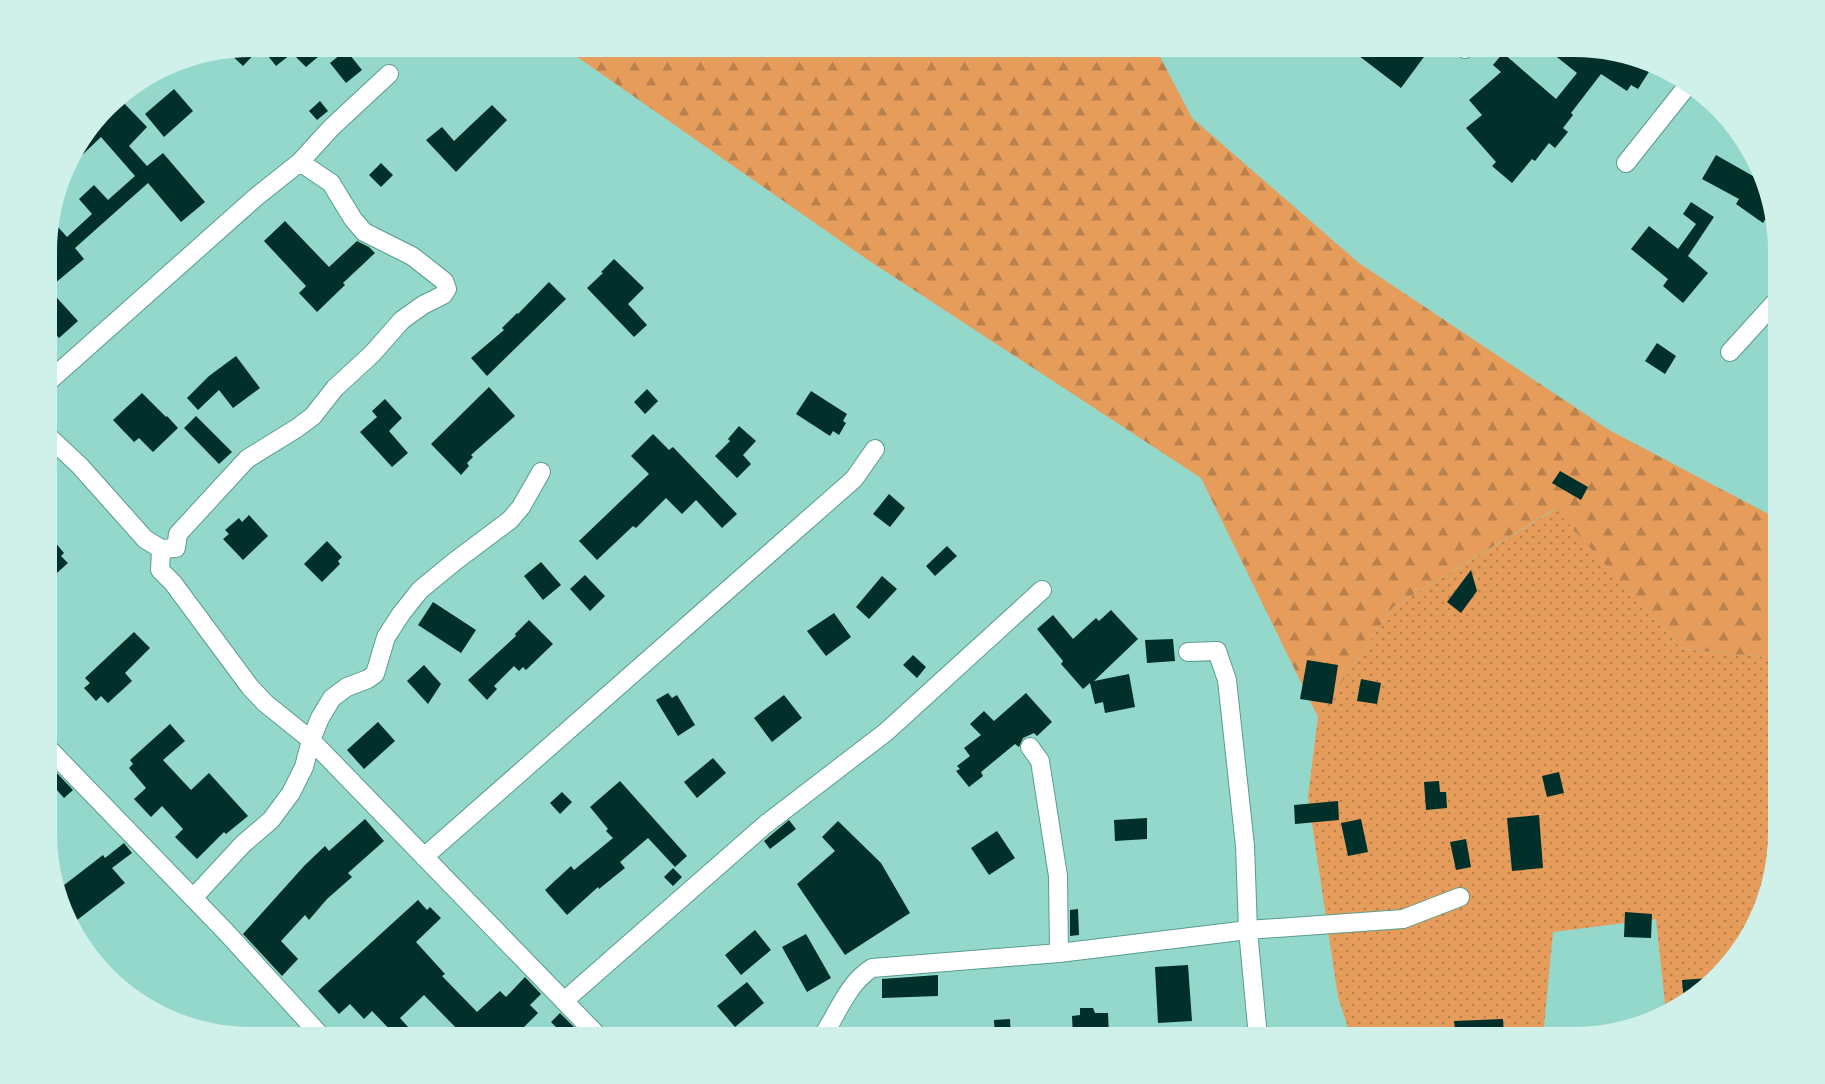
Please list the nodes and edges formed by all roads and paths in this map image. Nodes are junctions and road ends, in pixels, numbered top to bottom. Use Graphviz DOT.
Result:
graph roads {
  1 [pos="389,74"];
  2 [pos="1683,91"];
  3 [pos="300,162"];
  4 [pos="1626,163"];
  5 [pos="1768,309"];
  6 [pos="1730,352"];
  7 [pos="57,374"];
  8 [pos="57,444"];
  9 [pos="876,449"];
  10 [pos="542,472"];
  11 [pos="161,549"];
  12 [pos="1042,590"];
  13 [pos="1188,652"];
  14 [pos="311,740"];
  15 [pos="1029,747"];
  16 [pos="57,757"];
  17 [pos="424,857"];
  18 [pos="1460,897"];
  19 [pos="193,898"];
  20 [pos="1248,930"];
  21 [pos="1059,953"];
  22 [pos="564,1001"];
  23 [pos="313,1027"];
  24 [pos="589,1027"];
  25 [pos="829,1027"];
  26 [pos="1257,1027"];
  1 -- 3 [label="street"];
  2 -- 4 [label="street"];
  3 -- 7 [label="street"];
  3 -- 11 [label="street"];
  5 -- 6 [label="street"];
  8 -- 11 [label="street"];
  9 -- 17 [label="street"];
  10 -- 14 [label="street"];
  11 -- 14 [label="street"];
  12 -- 22 [label="street"];
  13 -- 20 [label="street"];
  14 -- 17 [label="street"];
  14 -- 19 [label="street"];
  15 -- 21 [label="street"];
  16 -- 19 [label="street"];
  17 -- 22 [label="street"];
  18 -- 20 [label="street"];
  19 -- 23 [label="street"];
  20 -- 21 [label="street"];
  20 -- 26 [label="street"];
  21 -- 25 [label="street"];
  22 -- 24 [label="street"];
}
